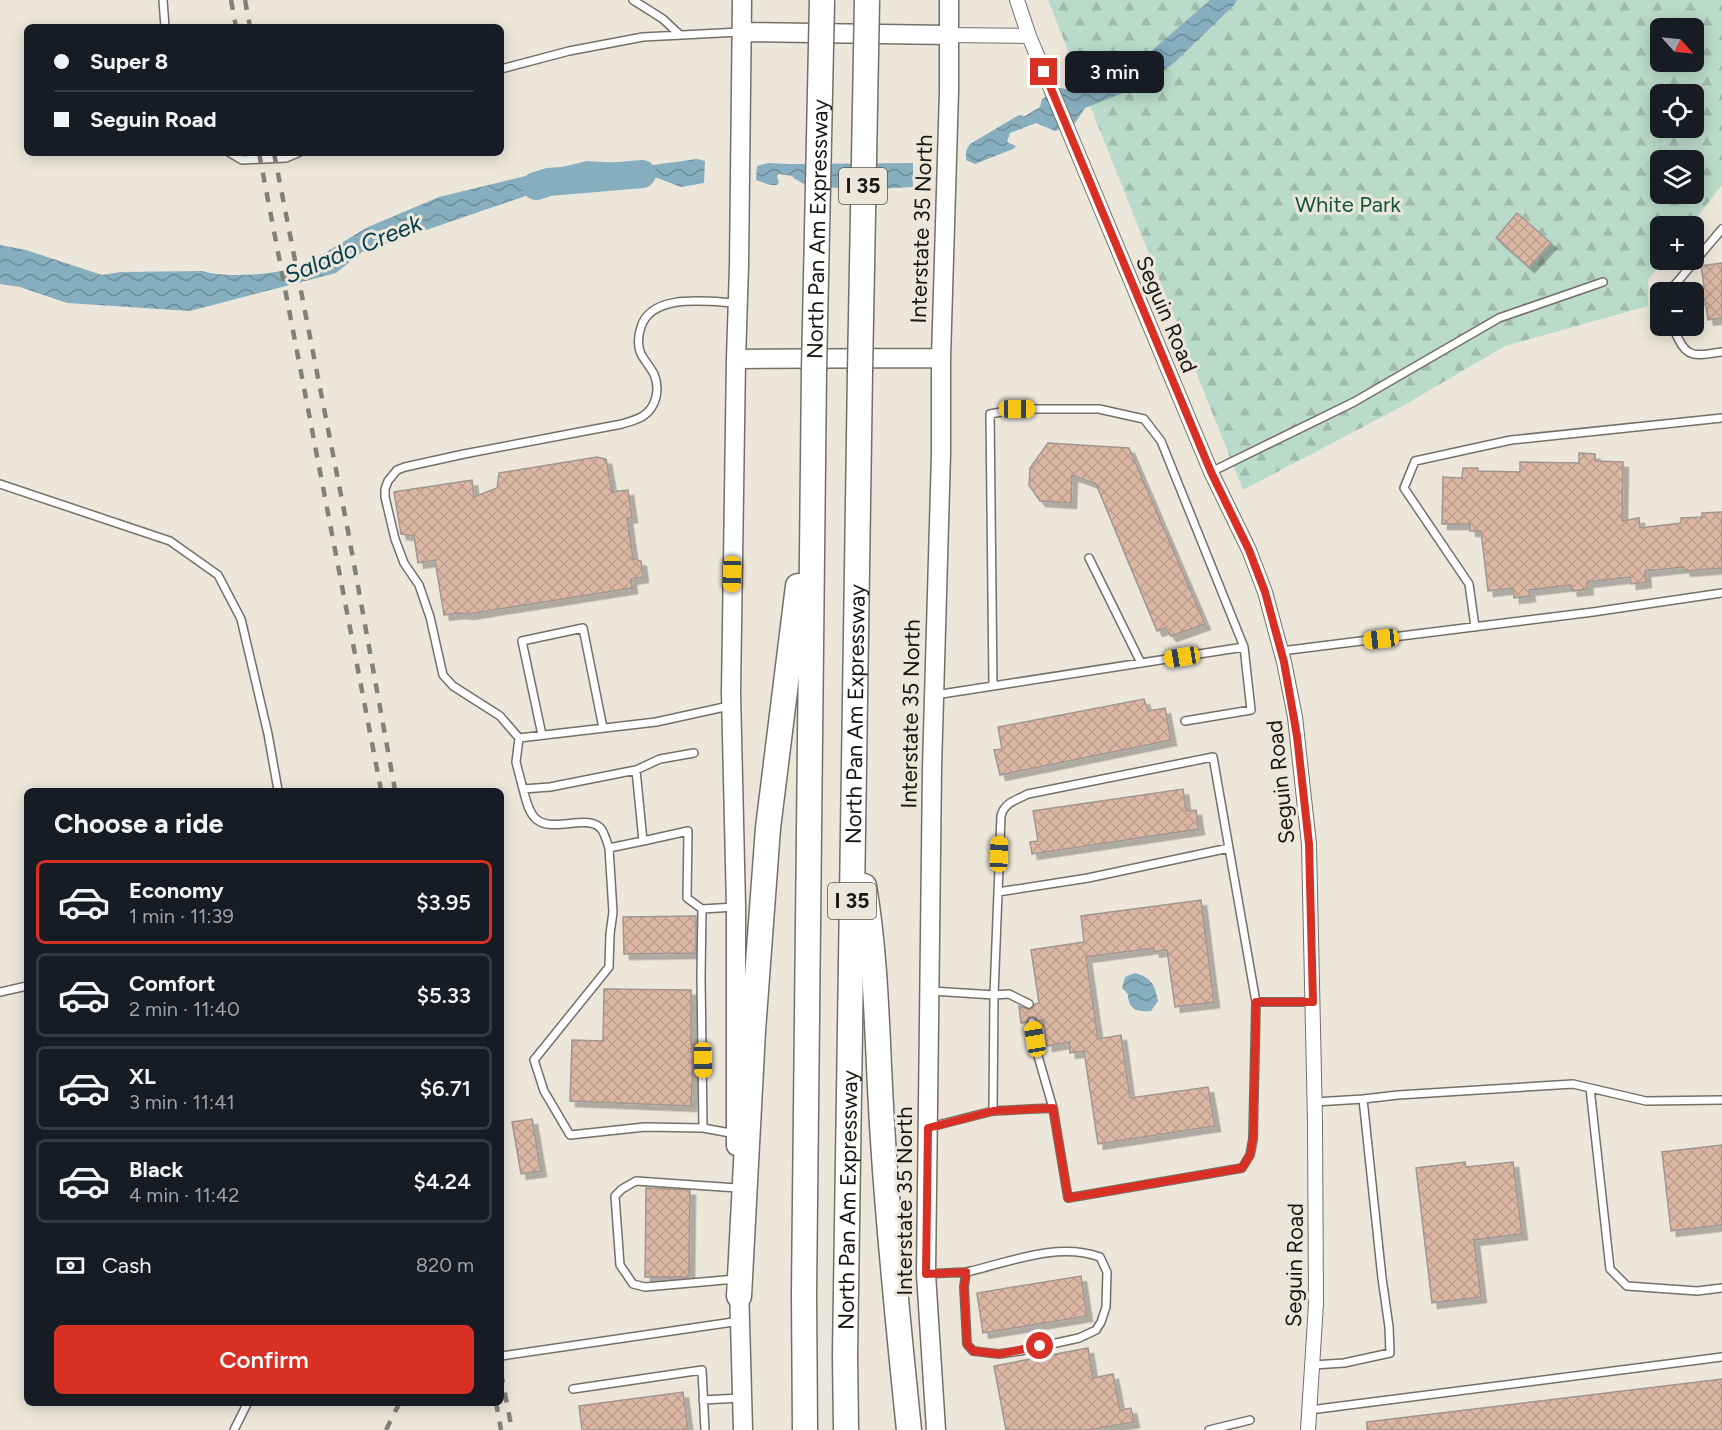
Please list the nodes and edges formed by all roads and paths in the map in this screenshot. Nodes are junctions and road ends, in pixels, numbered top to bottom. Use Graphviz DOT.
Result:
graph roads {
  1 [pos="163,0"];
  2 [pos="633,0"];
  3 [pos="742,0"];
  4 [pos="822,0"];
  5 [pos="867,0"];
  6 [pos="949,0"];
  7 [pos="1017,0"];
  8 [pos="165,24"];
  9 [pos="742,32"];
  10 [pos="680,35"];
  11 [pos="949,35"];
  12 [pos="1029,36"];
  13 [pos="504,68"];
  14 [pos="235,156"];
  15 [pos="291,156"];
  16 [pos="1722,229"];
  17 [pos="1603,282"];
  18 [pos="1677,282"];
  19 [pos="738,303"];
  20 [pos="1677,336"];
  21 [pos="1722,352"];
  22 [pos="941,358"];
  23 [pos="736,359"];
  24 [pos="1722,418"];
  25 [pos="813,458"];
  26 [pos="1211,472"];
  27 [pos="0,484"];
  28 [pos="1089,558"];
  29 [pos="1722,593"];
  30 [pos="1475,627"];
  31 [pos="1244,647"];
  32 [pos="1281,651"];
  33 [pos="1141,663"];
  34 [pos="993,686"];
  35 [pos="934,695"];
  36 [pos="731,706"];
  37 [pos="1185,721"];
  38 [pos="603,728"];
  39 [pos="542,735"];
  40 [pos="519,738"];
  41 [pos="694,753"];
  42 [pos="636,770"];
  43 [pos="278,788"];
  44 [pos="523,789"];
  45 [pos="854,823"];
  46 [pos="643,841"];
  47 [pos="609,848"];
  48 [pos="1229,848"];
  49 [pos="998,892"];
  50 [pos="736,907"];
  51 [pos="702,909"];
  52 [pos="24,987"];
  53 [pos="929,991"];
  54 [pos="0,992"];
  55 [pos="994,995"];
  56 [pos="1256,1002"];
  57 [pos="1313,1002"];
  58 [pos="1029,1004"];
  59 [pos="1032,1022"];
  60 [pos="1590,1088"];
  61 [pos="1362,1099"];
  62 [pos="1722,1100"];
  63 [pos="1315,1102"];
  64 [pos="1053,1108"];
  65 [pos="993,1111"];
  66 [pos="703,1128"];
  67 [pos="928,1128"];
  68 [pos="736,1134"];
  69 [pos="737,1188"];
  70 [pos="966,1272"];
  71 [pos="926,1274"];
  72 [pos="739,1287"];
  73 [pos="1722,1288"];
  74 [pos="740,1321"];
  75 [pos="504,1356"];
  76 [pos="1722,1357"];
  77 [pos="1313,1365"];
  78 [pos="573,1389"];
  79 [pos="742,1398"];
  80 [pos="704,1400"];
  81 [pos="246,1406"];
  82 [pos="1310,1410"];
  83 [pos="1250,1420"];
  84 [pos="234,1430"];
  85 [pos="705,1430"];
  86 [pos="743,1430"];
  87 [pos="805,1430"];
  88 [pos="846,1430"];
  89 [pos="909,1430"];
  90 [pos="936,1430"];
  91 [pos="1209,1430"];
  92 [pos="1308,1430"];
  1 -- 8 [label="lane"];
  2 -- 10 [label="lane"];
  3 -- 9 [label="main road"];
  4 -- 25 [label="highway, North Pan Am Expressway / I 35, bridge"];
  5 -- 45 [label="highway, North Pan Am Expressway / I 35, bridge"];
  6 -- 11 [label="main road, Interstate 35 North"];
  7 -- 12 [label="street, Seguin Road"];
  9 -- 10 [label="lane"];
  9 -- 11 [label="main road"];
  9 -- 19 [label="main road"];
  10 -- 13 [label="lane"];
  11 -- 12 [label="street"];
  11 -- 22 [label="main road, Interstate 35 North"];
  12 -- 26 [label="street, Seguin Road"];
  14 -- 15 [label="lane"];
  16 -- 18 [label="lane"];
  17 -- 26 [label="lane"];
  19 -- 23 [label="main road"];
  19 -- 40 [label="lane"];
  20 -- 21 [label="lane"];
  22 -- 23 [label="main road"];
  22 -- 35 [label="main road, Interstate 35 North"];
  23 -- 36 [label="main road"];
  24 -- 30 [label="lane"];
  25 -- 72 [label="highway"];
  25 -- 87 [label="highway, North Pan Am Expressway / I 35"];
  26 -- 32 [label="street, Seguin Road"];
  27 -- 43 [label="lane"];
  28 -- 33 [label="lane"];
  29 -- 30 [label="lane"];
  30 -- 32 [label="lane"];
  31 -- 33 [label="lane"];
  31 -- 34 [label="lane"];
  31 -- 37 [label="lane"];
  32 -- 57 [label="street, Seguin Road"];
  33 -- 34 [label="lane"];
  34 -- 35 [label="lane"];
  35 -- 53 [label="main road, Interstate 35 North"];
  36 -- 38 [label="lane"];
  36 -- 50 [label="main road"];
  38 -- 39 [label="lane"];
  38 -- 39 [label="lane"];
  39 -- 40 [label="lane"];
  40 -- 44 [label="lane"];
  41 -- 42 [label="lane"];
  42 -- 44 [label="lane"];
  42 -- 46 [label="lane"];
  44 -- 47 [label="lane"];
  45 -- 88 [label="highway, North Pan Am Expressway / I 35"];
  45 -- 89 [label="highway"];
  46 -- 47 [label="lane"];
  46 -- 51 [label="lane"];
  47 -- 66 [label="lane"];
  48 -- 49 [label="lane"];
  48 -- 49 [label="lane"];
  48 -- 56 [label="lane"];
  49 -- 55 [label="lane"];
  50 -- 51 [label="lane"];
  50 -- 68 [label="main road"];
  51 -- 66 [label="lane"];
  52 -- 54 [label="lane"];
  53 -- 55 [label="lane"];
  53 -- 67 [label="main road, Interstate 35 North"];
  55 -- 58 [label="lane"];
  55 -- 65 [label="lane"];
  56 -- 57 [label="lane"];
  56 -- 64 [label="lane"];
  57 -- 63 [label="street, Seguin Road"];
  59 -- 64 [label="lane"];
  60 -- 61 [label="lane"];
  60 -- 62 [label="lane"];
  60 -- 73 [label="lane"];
  61 -- 63 [label="lane"];
  61 -- 77 [label="lane"];
  63 -- 77 [label="street, Seguin Road"];
  64 -- 65 [label="lane"];
  65 -- 67 [label="lane"];
  66 -- 68 [label="lane"];
  67 -- 71 [label="main road, Interstate 35 North"];
  68 -- 69 [label="main road"];
  69 -- 72 [label="main road"];
  69 -- 72 [label="lane"];
  70 -- 70 [label="lane"];
  70 -- 71 [label="lane"];
  71 -- 90 [label="main road, Interstate 35 North"];
  72 -- 74 [label="main road"];
  74 -- 75 [label="lane"];
  74 -- 79 [label="main road"];
  76 -- 82 [label="lane"];
  77 -- 82 [label="street, Seguin Road"];
  78 -- 80 [label="lane"];
  79 -- 80 [label="lane"];
  79 -- 86 [label="main road"];
  80 -- 85 [label="lane"];
  81 -- 84 [label="lane"];
  82 -- 92 [label="street, Seguin Road"];
  83 -- 91 [label="lane"];
}
